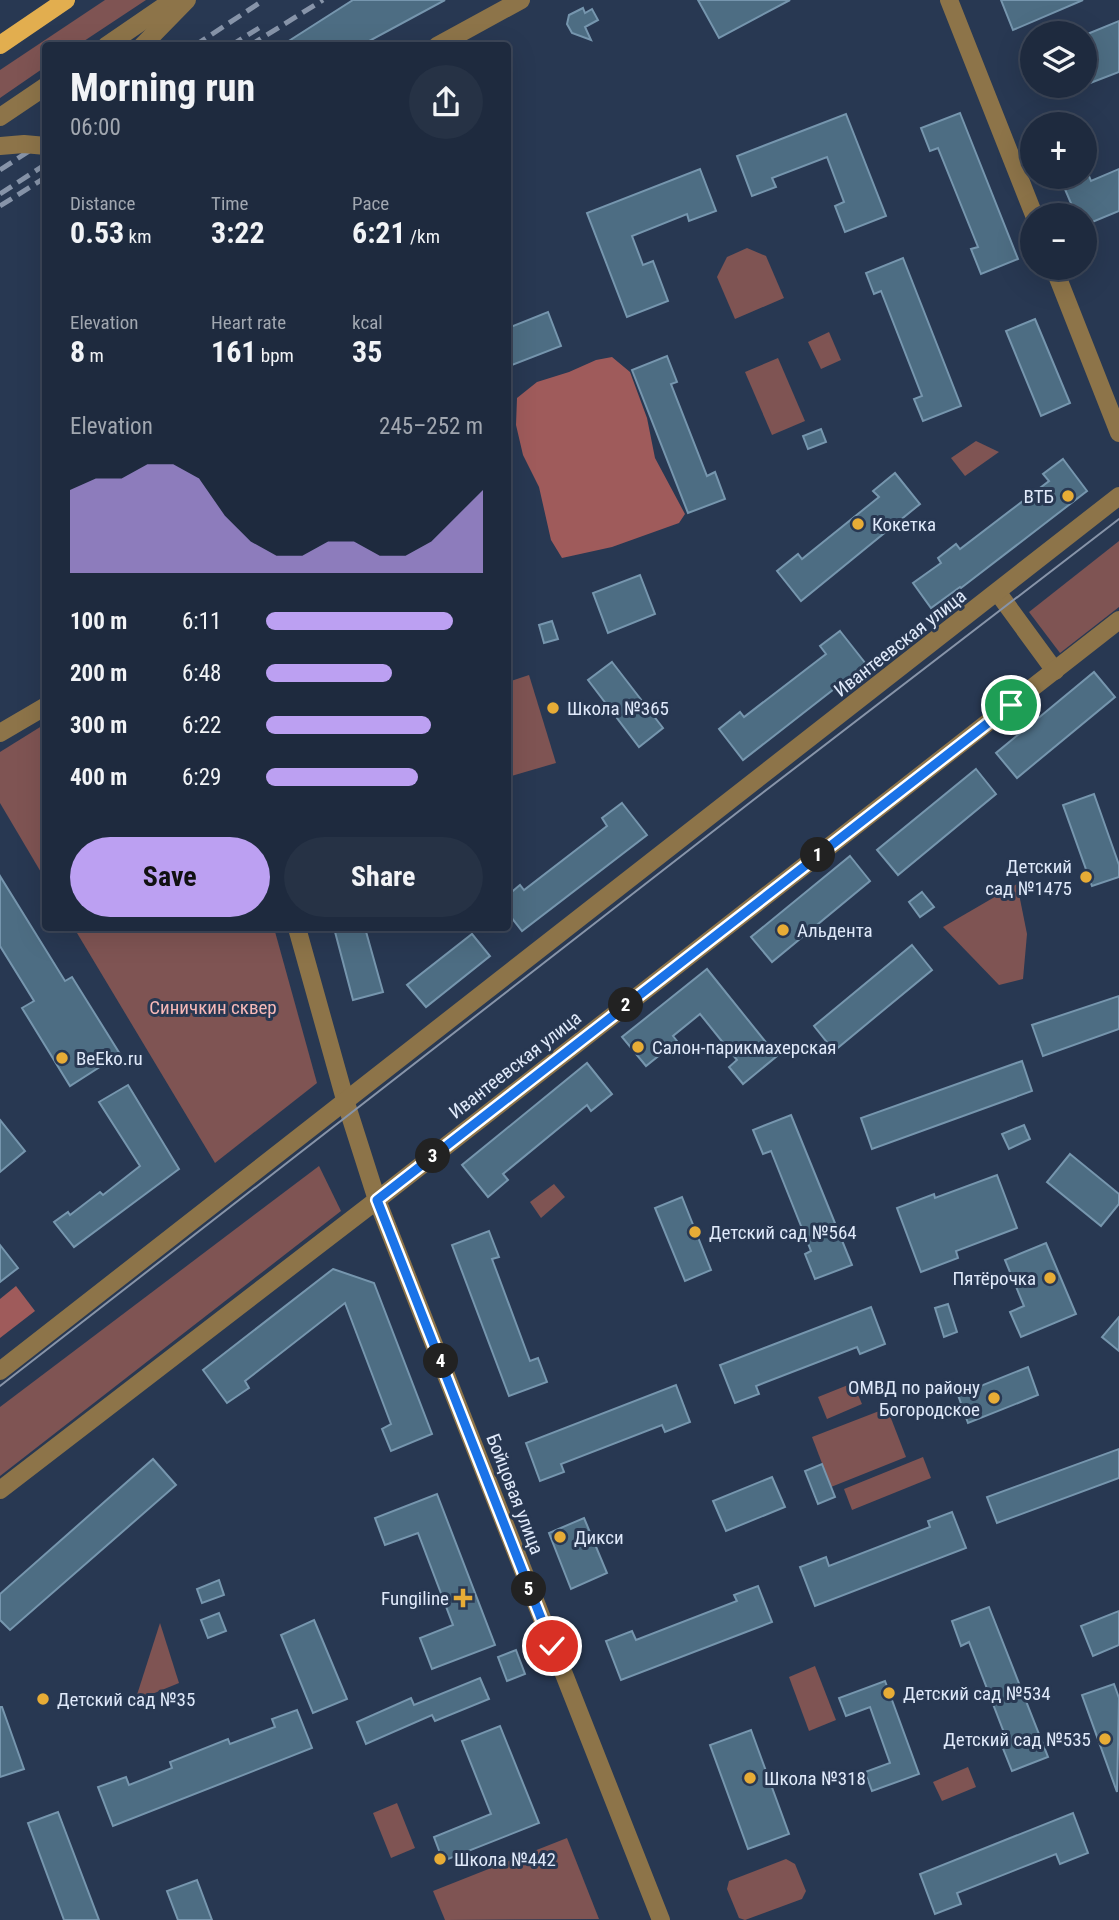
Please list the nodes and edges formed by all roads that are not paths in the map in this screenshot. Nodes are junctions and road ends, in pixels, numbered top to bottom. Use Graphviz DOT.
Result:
graph roads {
  1 [pos="66,0"];
  2 [pos="173,0"];
  3 [pos="187,0"];
  4 [pos="521,0"];
  5 [pos="949,0"];
  6 [pos="112,42"];
  7 [pos="146,42"];
  8 [pos="445,42"];
  9 [pos="0,45"];
  10 [pos="42,89"];
  11 [pos="0,117"];
  12 [pos="0,146"];
  13 [pos="42,146"];
  14 [pos="1029,203"];
  15 [pos="1059,280"];
  16 [pos="1119,433"];
  17 [pos="1119,496"];
  18 [pos="998,593"];
  19 [pos="1119,620"];
  20 [pos="1055,671"];
  21 [pos="42,707"];
  22 [pos="0,733"];
  23 [pos="298,931"];
  24 [pos="346,1103"];
  25 [pos="377,1200"];
  26 [pos="0,1371"];
  27 [pos="0,1490"];
  28 [pos="662,1920"];
  1 -- 9 [label="main road"];
  2 -- 6 [label="street"];
  3 -- 7 [label="street"];
  4 -- 8 [label="street"];
  5 -- 14 [label="street"];
  10 -- 11 [label="street"];
  12 -- 13 [label="street, bridge"];
  15 -- 16 [label="street"];
  17 -- 18 [label="street, Ивантеевская улица"];
  18 -- 20 [label="street"];
  18 -- 24 [label="street, Ивантеевская улица"];
  19 -- 20 [label="street, Ивантеевская улица"];
  20 -- 25 [label="street, Ивантеевская улица"];
  21 -- 22 [label="street"];
  23 -- 24 [label="street, Бойцовая улица"];
  24 -- 25 [label="street, Бойцовая улица"];
  24 -- 26 [label="street, Ивантеевская улица"];
  25 -- 27 [label="street, Ивантеевская улица"];
  25 -- 28 [label="street, Бойцовая улица"];
}
